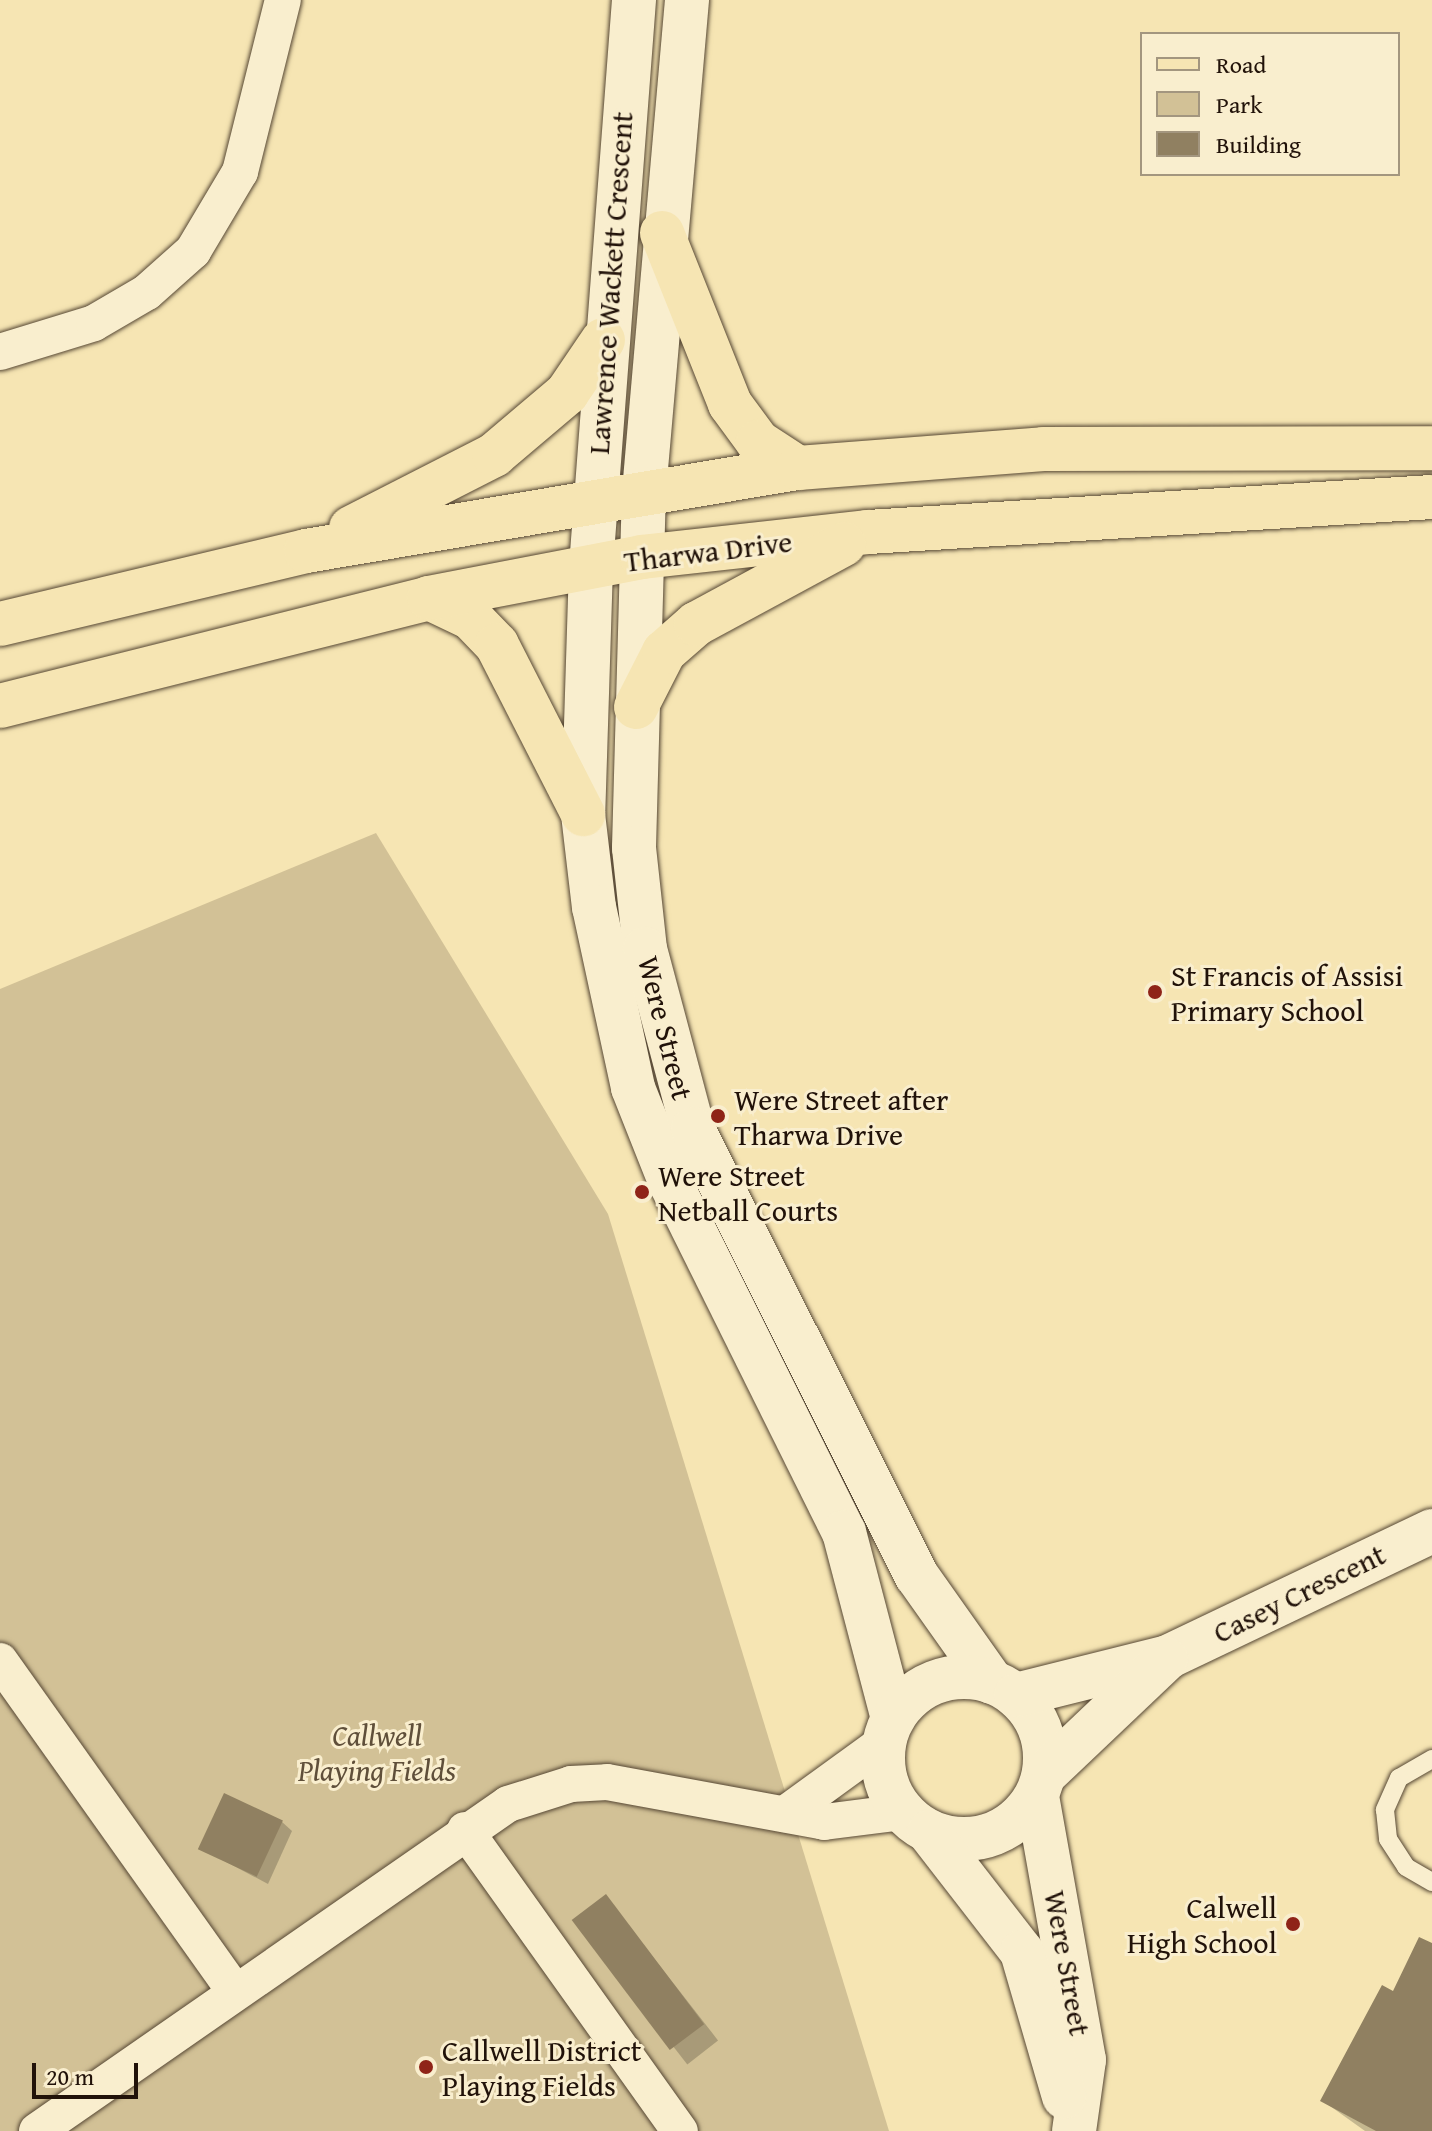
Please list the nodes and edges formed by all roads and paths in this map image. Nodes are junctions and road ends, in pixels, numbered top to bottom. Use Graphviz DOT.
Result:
graph roads {
  1 [pos="283,0"];
  2 [pos="634,0"];
  3 [pos="687,0"];
  4 [pos="662,233"];
  5 [pos="603,340"];
  6 [pos="0,352"];
  7 [pos="1432,448"];
  8 [pos="798,468"];
  9 [pos="644,489"];
  10 [pos="596,497"];
  11 [pos="1432,497"];
  12 [pos="868,532"];
  13 [pos="306,551"];
  14 [pos="642,557"];
  15 [pos="591,566"];
  16 [pos="429,598"];
  17 [pos="0,624"];
  18 [pos="0,706"];
  19 [pos="636,707"];
  20 [pos="583,814"];
  21 [pos="1432,1531"];
  22 [pos="1168,1657"];
  23 [pos="0,1661"];
  24 [pos="1004,1688"];
  25 [pos="888,1730"];
  26 [pos="1432,1759"];
  27 [pos="1041,1785"];
  28 [pos="785,1814"];
  29 [pos="916,1822"];
  30 [pos="465,1830"];
  31 [pos="1432,1882"];
  32 [pos="235,1992"];
  33 [pos="37,2131"];
  34 [pos="680,2131"];
  35 [pos="1073,2131"];
  1 -- 6 [label="street"];
  2 -- 5 [label="street, Lawrence Wackett Crescent"];
  3 -- 4 [label="street, Lawrence Wackett Crescent"];
  4 -- 8 [label="main road"];
  4 -- 9 [label="street, Lawrence Wackett Crescent"];
  5 -- 10 [label="street, Lawrence Wackett Crescent"];
  5 -- 13 [label="main road"];
  7 -- 8 [label="main road"];
  8 -- 9 [label="main road"];
  9 -- 10 [label="main road"];
  9 -- 14 [label="street, Were Street"];
  10 -- 13 [label="main road"];
  10 -- 15 [label="street, Lawrence Wackett Crescent"];
  11 -- 12 [label="main road, Tharwa Drive"];
  12 -- 14 [label="main road, Tharwa Drive"];
  12 -- 19 [label="main road"];
  13 -- 17 [label="main road"];
  14 -- 15 [label="main road, Tharwa Drive"];
  14 -- 19 [label="street, Were Street"];
  15 -- 16 [label="main road, Tharwa Drive"];
  15 -- 20 [label="street, Were Street"];
  16 -- 18 [label="main road, Tharwa Drive"];
  16 -- 20 [label="main road"];
  19 -- 24 [label="street, Were Street"];
  20 -- 25 [label="street, Were Street"];
  21 -- 22 [label="street, Casey Crescent"];
  22 -- 24 [label="street, Casey Crescent"];
  22 -- 27 [label="street, Casey Crescent"];
  23 -- 32 [label="street"];
  24 -- 25 [label="street"];
  24 -- 27 [label="street"];
  25 -- 28 [label="street"];
  25 -- 29 [label="street"];
  26 -- 31 [label="lane"];
  27 -- 29 [label="street"];
  27 -- 35 [label="street, Were Street"];
  28 -- 29 [label="street"];
  28 -- 30 [label="street"];
  29 -- 35 [label="street, Were Street"];
  30 -- 32 [label="street"];
  30 -- 34 [label="street"];
  32 -- 33 [label="street"];
}
